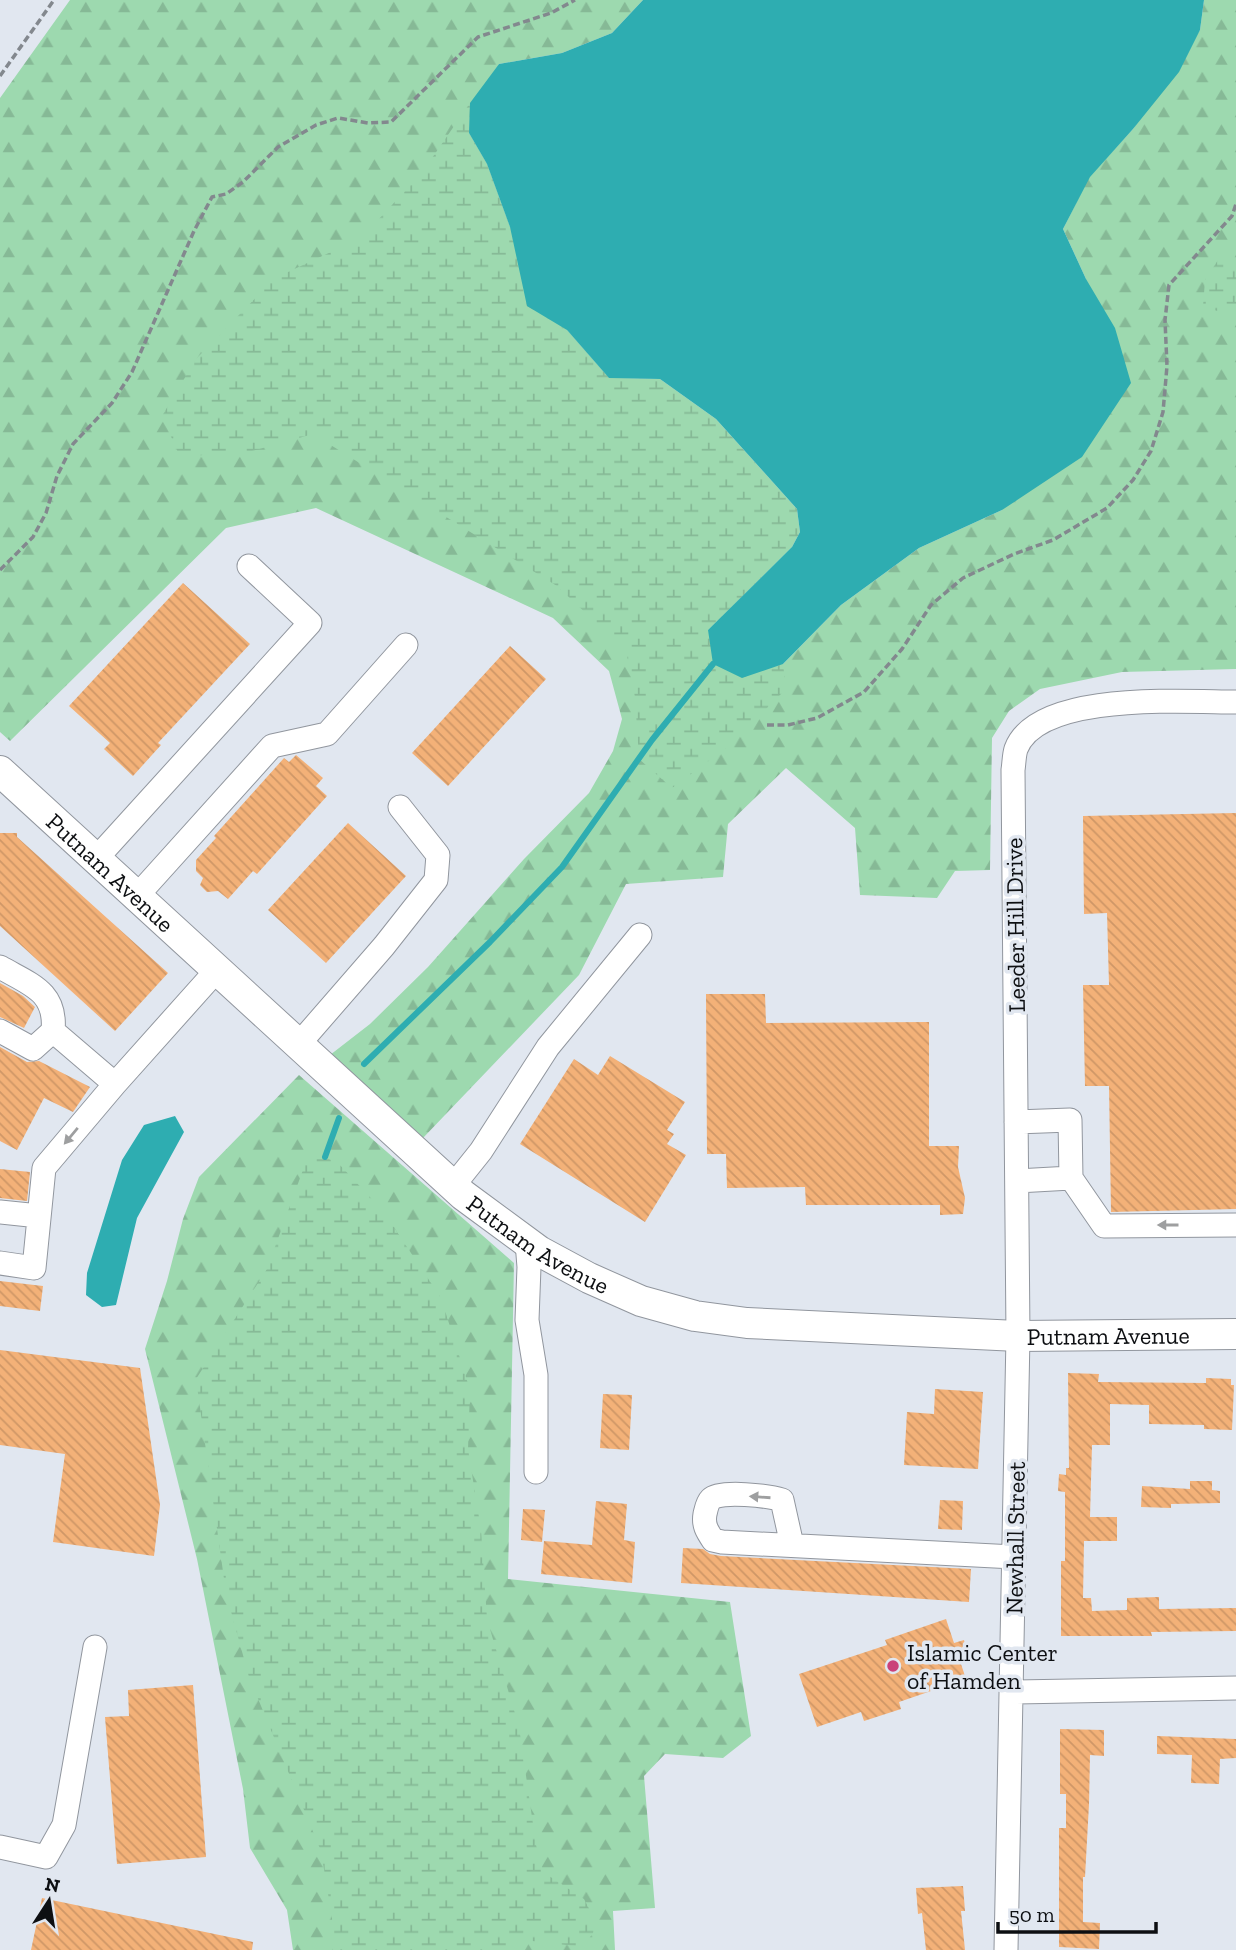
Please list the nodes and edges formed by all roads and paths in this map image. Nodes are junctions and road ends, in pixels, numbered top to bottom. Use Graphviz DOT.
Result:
graph roads {
  1 [pos="54,0"];
  2 [pos="575,0"];
  3 [pos="0,76"];
  4 [pos="1236,204"];
  5 [pos="249,566"];
  6 [pos="0,570"];
  7 [pos="406,645"];
  8 [pos="1236,702"];
  9 [pos="767,725"];
  10 [pos="0,771"];
  11 [pos="400,807"];
  12 [pos="95,860"];
  13 [pos="136,897"];
  14 [pos="640,935"];
  15 [pos="0,967"];
  16 [pos="216,971"];
  17 [pos="0,1031"];
  18 [pos="53,1031"];
  19 [pos="298,1045"];
  20 [pos="115,1083"];
  21 [pos="1016,1122"];
  22 [pos="1071,1178"];
  23 [pos="1017,1181"];
  24 [pos="453,1186"];
  25 [pos="0,1212"];
  26 [pos="39,1216"];
  27 [pos="1236,1225"];
  28 [pos="527,1242"];
  29 [pos="0,1263"];
  30 [pos="1236,1334"];
  31 [pos="1018,1336"];
  32 [pos="537,1472"];
  33 [pos="792,1545"];
  34 [pos="1014,1557"];
  35 [pos="95,1647"];
  36 [pos="1236,1688"];
  37 [pos="1012,1692"];
  38 [pos="0,1847"];
  39 [pos="1006,1950"];
  1 -- 3 [label="path"];
  2 -- 6 [label="path"];
  4 -- 9 [label="path"];
  5 -- 12 [label="street"];
  7 -- 13 [label="street"];
  8 -- 21 [label="street, Leeder Hill Drive"];
  10 -- 12 [label="main road, Putnam Avenue"];
  11 -- 19 [label="street"];
  12 -- 13 [label="main road, Putnam Avenue"];
  13 -- 16 [label="main road, Putnam Avenue"];
  14 -- 24 [label="street"];
  15 -- 18 [label="street"];
  16 -- 19 [label="main road, Putnam Avenue"];
  16 -- 20 [label="street"];
  17 -- 18 [label="street"];
  18 -- 20 [label="street"];
  19 -- 24 [label="main road, Putnam Avenue"];
  20 -- 26 [label="street, one-way"];
  21 -- 22 [label="street"];
  21 -- 23 [label="street, Leeder Hill Drive"];
  22 -- 23 [label="street"];
  27 -- 22 [label="street, one-way"];
  23 -- 31 [label="street, Leeder Hill Drive"];
  24 -- 28 [label="main road, Putnam Avenue"];
  25 -- 26 [label="street"];
  26 -- 29 [label="street"];
  28 -- 31 [label="main road, Putnam Avenue"];
  28 -- 32 [label="street"];
  30 -- 31 [label="main road, Putnam Avenue"];
  31 -- 34 [label="street, Newhall Street"];
  33 -- 34 [label="street"];
  34 -- 37 [label="street, Newhall Street"];
  35 -- 38 [label="street"];
  36 -- 37 [label="street"];
  37 -- 39 [label="street, Newhall Street"];
}
